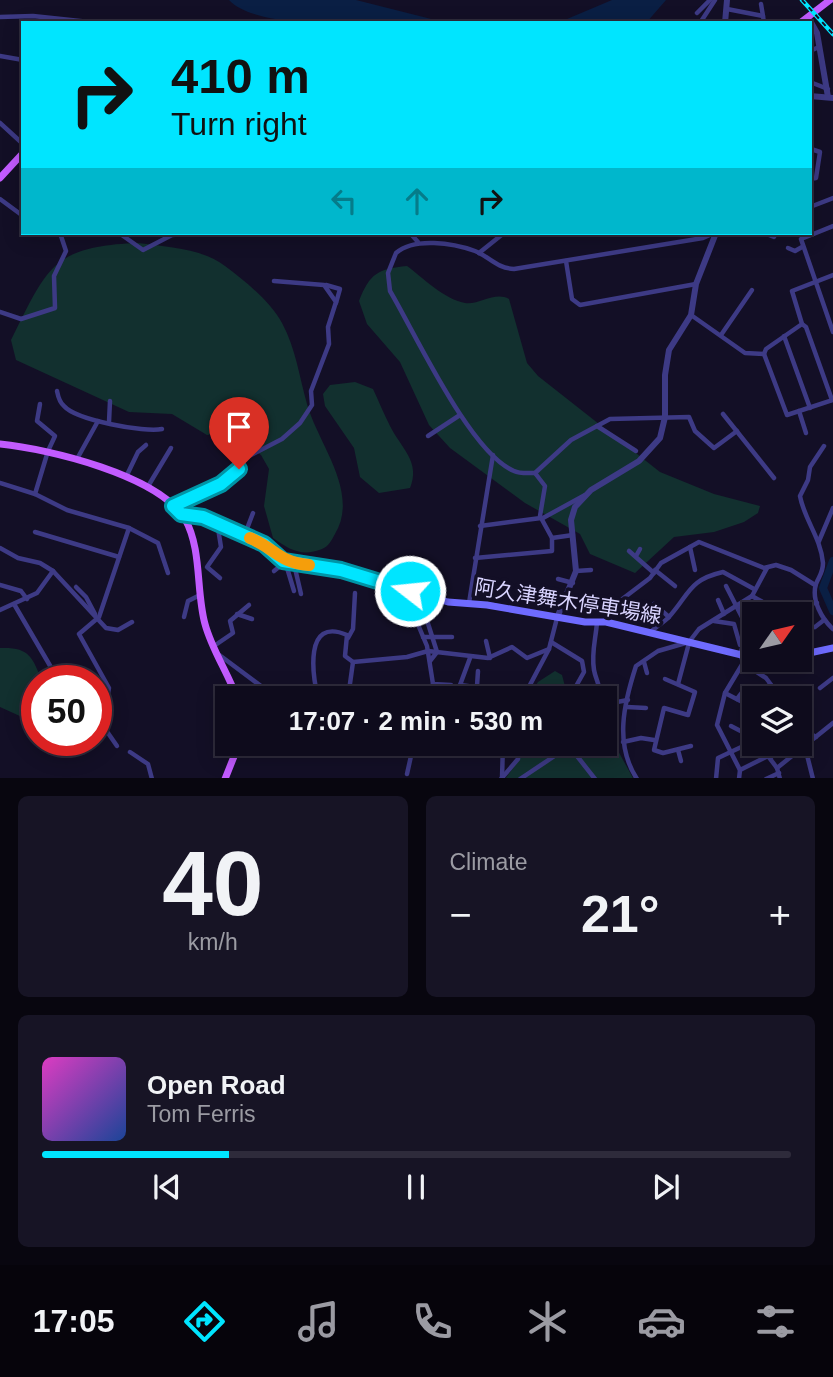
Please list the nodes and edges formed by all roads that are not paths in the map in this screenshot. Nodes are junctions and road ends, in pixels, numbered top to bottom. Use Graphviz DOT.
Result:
graph roads {
  1 [pos="712,0"];
  2 [pos="727,0"];
  3 [pos="830,0"];
  4 [pos="761,4"];
  5 [pos="727,9"];
  6 [pos="697,13"];
  7 [pos="0,17"];
  8 [pos="808,17"];
  9 [pos="763,20"];
  10 [pos="80,21"];
  11 [pos="701,21"];
  12 [pos="725,21"];
  13 [pos="803,21"];
  14 [pos="810,21"];
  15 [pos="812,27"];
  16 [pos="820,47"];
  17 [pos="812,50"];
  18 [pos="0,56"];
  19 [pos="21,60"];
  20 [pos="812,83"];
  21 [pos="830,95"];
  22 [pos="812,96"];
  23 [pos="0,123"];
  24 [pos="21,142"];
  25 [pos="812,149"];
  26 [pos="21,155"];
  27 [pos="0,178"];
  28 [pos="812,179"];
  29 [pos="833,198"];
  30 [pos="0,200"];
  31 [pos="812,206"];
  32 [pos="21,215"];
  33 [pos="833,226"];
  34 [pos="60,235"];
  35 [pos="122,235"];
  36 [pos="172,235"];
  37 [pos="412,235"];
  38 [pos="502,235"];
  39 [pos="711,235"];
  40 [pos="715,235"];
  41 [pos="769,235"];
  42 [pos="800,235"];
  43 [pos="811,235"];
  44 [pos="812,235"];
  45 [pos="774,237"];
  46 [pos="801,239"];
  47 [pos="418,242"];
  48 [pos="802,247"];
  49 [pos="788,248"];
  50 [pos="479,253"];
  51 [pos="566,261"];
  52 [pos="833,275"];
  53 [pos="274,281"];
  54 [pos="815,281"];
  55 [pos="696,284"];
  56 [pos="324,285"];
  57 [pos="752,290"];
  58 [pos="336,303"];
  59 [pos="0,312"];
  60 [pos="691,315"];
  61 [pos="802,324"];
  62 [pos="833,332"];
  63 [pos="721,335"];
  64 [pos="784,336"];
  65 [pos="764,354"];
  66 [pos="57,391"];
  67 [pos="833,400"];
  68 [pos="110,401"];
  69 [pos="40,404"];
  70 [pos="810,408"];
  71 [pos="799,411"];
  72 [pos="723,414"];
  73 [pos="460,415"];
  74 [pos="665,417"];
  75 [pos="98,421"];
  76 [pos="109,422"];
  77 [pos="597,426"];
  78 [pos="162,429"];
  79 [pos="737,431"];
  80 [pos="806,433"];
  81 [pos="428,436"];
  82 [pos="0,444"];
  83 [pos="146,445"];
  84 [pos="824,446"];
  85 [pos="171,448"];
  86 [pos="47,451"];
  87 [pos="636,451"];
  88 [pos="493,454"];
  89 [pos="77,459"];
  90 [pos="535,473"];
  91 [pos="126,477"];
  92 [pos="774,478"];
  93 [pos="0,483"];
  94 [pos="146,489"];
  95 [pos="35,494"];
  96 [pos="586,495"];
  97 [pos="173,506"];
  98 [pos="833,508"];
  99 [pos="253,513"];
  100 [pos="181,514"];
  101 [pos="542,518"];
  102 [pos="217,522"];
  103 [pos="480,526"];
  104 [pos="129,528"];
  105 [pos="35,532"];
  106 [pos="573,535"];
  107 [pos="245,536"];
  108 [pos="552,538"];
  109 [pos="819,541"];
  110 [pos="690,547"];
  111 [pos="0,548"];
  112 [pos="640,549"];
  113 [pos="629,551"];
  114 [pos="636,556"];
  115 [pos="119,557"];
  116 [pos="475,558"];
  117 [pos="285,561"];
  118 [pos="294,564"];
  119 [pos="768,568"];
  120 [pos="591,570"];
  121 [pos="695,570"];
  122 [pos="53,571"];
  123 [pos="274,571"];
  124 [pos="576,571"];
  125 [pos="655,571"];
  126 [pos="168,573"];
  127 [pos="220,578"];
  128 [pos="558,579"];
  129 [pos="412,580"];
  130 [pos="573,583"];
  131 [pos="0,585"];
  132 [pos="815,585"];
  133 [pos="675,586"];
  134 [pos="726,586"];
  135 [pos="76,587"];
  136 [pos="754,589"];
  137 [pos="294,591"];
  138 [pos="410,591"];
  139 [pos="355,593"];
  140 [pos="301,594"];
  141 [pos="200,595"];
  142 [pos="752,596"];
  143 [pos="432,597"];
  144 [pos="27,599"];
  145 [pos="718,600"];
  146 [pos="469,603"];
  147 [pos="817,603"];
  148 [pos="14,604"];
  149 [pos="654,604"];
  150 [pos="249,605"];
  151 [pos="737,606"];
  152 [pos="742,608"];
  153 [pos="0,610"];
  154 [pos="237,614"];
  155 [pos="653,614"];
  156 [pos="724,614"];
  157 [pos="184,617"];
  158 [pos="669,617"];
  159 [pos="557,618"];
  160 [pos="252,619"];
  161 [pos="97,620"];
  162 [pos="713,620"];
  163 [pos="824,620"];
  164 [pos="597,621"];
  165 [pos="132,622"];
  166 [pos="606,622"];
  167 [pos="659,624"];
  168 [pos="815,626"];
  169 [pos="833,629"];
  170 [pos="650,632"];
  171 [pos="432,636"];
  172 [pos="423,637"];
  173 [pos="453,637"];
  174 [pos="348,638"];
  175 [pos="486,641"];
  176 [pos="551,642"];
  177 [pos="690,642"];
  178 [pos="740,645"];
  179 [pos="214,646"];
  180 [pos="549,649"];
  181 [pos="833,649"];
  182 [pos="428,651"];
  183 [pos="437,652"];
  184 [pos="812,653"];
  185 [pos="218,654"];
  186 [pos="470,658"];
  187 [pos="490,658"];
  188 [pos="741,658"];
  189 [pos="430,661"];
  190 [pos="353,662"];
  191 [pos="644,662"];
  192 [pos="50,665"];
  193 [pos="96,665"];
  194 [pos="478,671"];
  195 [pos="647,673"];
  196 [pos="833,678"];
  197 [pos="665,679"];
  198 [pos="433,684"];
  199 [pos="678,684"];
  200 [pos="773,684"];
  201 [pos="460,685"];
  202 [pos="232,686"];
  203 [pos="261,686"];
  204 [pos="316,686"];
  205 [pos="350,686"];
  206 [pos="451,686"];
  207 [pos="477,686"];
  208 [pos="530,686"];
  209 [pos="576,686"];
  210 [pos="601,686"];
  211 [pos="820,688"];
  212 [pos="725,693"];
  213 [pos="742,693"];
  214 [pos="737,699"];
  215 [pos="628,700"];
  216 [pos="617,702"];
  217 [pos="742,702"];
  218 [pos="626,707"];
  219 [pos="646,708"];
  220 [pos="833,723"];
  221 [pos="731,726"];
  222 [pos="742,733"];
  223 [pos="812,734"];
  224 [pos="816,737"];
  225 [pos="112,740"];
  226 [pos="654,740"];
  227 [pos="623,742"];
  228 [pos="117,746"];
  229 [pos="691,746"];
  230 [pos="742,747"];
  231 [pos="678,750"];
  232 [pos="130,752"];
  233 [pos="730,752"];
  234 [pos="234,756"];
  235 [pos="411,756"];
  236 [pos="503,756"];
  237 [pos="518,756"];
  238 [pos="554,756"];
  239 [pos="577,756"];
  240 [pos="807,756"];
  241 [pos="769,757"];
  242 [pos="681,761"];
  243 [pos="740,769"];
  244 [pos="779,773"];
  245 [pos="407,774"];
  246 [pos="152,778"];
  247 [pos="225,778"];
  248 [pos="502,778"];
  249 [pos="522,778"];
  250 [pos="594,778"];
  251 [pos="636,778"];
  252 [pos="716,778"];
  253 [pos="739,778"];
  254 [pos="813,778"];
  1 -- 6 [label="street"];
  1 -- 11 [label="street"];
  2 -- 5 [label="street"];
  3 -- 8 [label="main road"];
  4 -- 9 [label="street"];
  5 -- 9 [label="street"];
  5 -- 12 [label="street"];
  7 -- 10 [label="street"];
  8 -- 13 [label="main road"];
  8 -- 14 [label="street"];
  15 -- 16 [label="street"];
  16 -- 17 [label="street"];
  16 -- 21 [label="street"];
  18 -- 19 [label="street"];
  20 -- 21 [label="street"];
  21 -- 22 [label="street"];
  23 -- 24 [label="street"];
  25 -- 28 [label="street"];
  26 -- 27 [label="main road"];
  29 -- 31 [label="street"];
  30 -- 32 [label="street"];
  33 -- 44 [label="street"];
  34 -- 59 [label="street"];
  35 -- 36 [label="street"];
  37 -- 47 [label="street"];
  38 -- 50 [label="street"];
  39 -- 51 [label="street"];
  40 -- 55 [label="street"];
  41 -- 45 [label="street"];
  42 -- 46 [label="street"];
  43 -- 46 [label="street"];
  46 -- 48 [label="street"];
  47 -- 50 [label="street"];
  47 -- 73 [label="street"];
  48 -- 49 [label="street"];
  48 -- 54 [label="street"];
  50 -- 51 [label="street"];
  51 -- 55 [label="street"];
  52 -- 54 [label="street"];
  53 -- 56 [label="street"];
  54 -- 61 [label="street"];
  54 -- 62 [label="street"];
  55 -- 60 [label="street"];
  56 -- 58 [label="street"];
  56 -- 58 [label="street"];
  57 -- 63 [label="street"];
  58 -- 97 [label="street"];
  60 -- 63 [label="street"];
  60 -- 74 [label="street"];
  61 -- 64 [label="street"];
  61 -- 67 [label="street"];
  63 -- 65 [label="street"];
  64 -- 65 [label="street"];
  64 -- 70 [label="street"];
  65 -- 71 [label="street"];
  66 -- 75 [label="street"];
  67 -- 70 [label="street"];
  68 -- 76 [label="street"];
  69 -- 86 [label="street"];
  70 -- 71 [label="street"];
  71 -- 80 [label="street"];
  72 -- 79 [label="street"];
  73 -- 81 [label="street"];
  73 -- 88 [label="street"];
  74 -- 77 [label="street"];
  74 -- 79 [label="street"];
  74 -- 96 [label="street"];
  75 -- 76 [label="street"];
  75 -- 89 [label="street"];
  76 -- 78 [label="street"];
  77 -- 87 [label="street"];
  77 -- 90 [label="street"];
  79 -- 92 [label="street"];
  82 -- 86 [label="main road"];
  83 -- 91 [label="street"];
  84 -- 109 [label="street"];
  85 -- 94 [label="street"];
  86 -- 89 [label="main road"];
  86 -- 95 [label="street"];
  88 -- 90 [label="street"];
  88 -- 103 [label="street"];
  89 -- 91 [label="main road"];
  90 -- 101 [label="street"];
  91 -- 94 [label="main road"];
  93 -- 95 [label="street"];
  94 -- 97 [label="main road"];
  95 -- 104 [label="street"];
  96 -- 101 [label="street"];
  96 -- 106 [label="street"];
  97 -- 100 [label="main road"];
  98 -- 109 [label="street"];
  99 -- 107 [label="street"];
  100 -- 102 [label="main road, 阿久津舞木停車場線"];
  100 -- 141 [label="main road"];
  101 -- 103 [label="street"];
  101 -- 108 [label="street"];
  102 -- 107 [label="main road, 阿久津舞木停車場線"];
  102 -- 127 [label="street"];
  103 -- 116 [label="street"];
  104 -- 115 [label="street"];
  104 -- 126 [label="street"];
  105 -- 115 [label="street"];
  106 -- 108 [label="street"];
  106 -- 124 [label="street"];
  107 -- 117 [label="main road, 阿久津舞木停車場線"];
  108 -- 116 [label="street"];
  109 -- 132 [label="street"];
  110 -- 119 [label="street"];
  110 -- 121 [label="street"];
  110 -- 125 [label="street"];
  111 -- 122 [label="street"];
  112 -- 114 [label="street"];
  113 -- 114 [label="street"];
  114 -- 125 [label="street"];
  115 -- 161 [label="street"];
  116 -- 146 [label="street"];
  117 -- 118 [label="main road, 阿久津舞木停車場線"];
  117 -- 123 [label="street"];
  117 -- 137 [label="street"];
  118 -- 138 [label="main road, 阿久津舞木停車場線"];
  118 -- 140 [label="street"];
  119 -- 132 [label="street"];
  119 -- 136 [label="street"];
  120 -- 124 [label="street"];
  122 -- 144 [label="street"];
  122 -- 161 [label="street"];
  124 -- 130 [label="street"];
  125 -- 133 [label="street"];
  125 -- 166 [label="street"];
  128 -- 130 [label="street"];
  129 -- 138 [label="street"];
  130 -- 159 [label="street"];
  131 -- 144 [label="street"];
  132 -- 147 [label="street"];
  134 -- 151 [label="street"];
  135 -- 161 [label="street"];
  136 -- 142 [label="street"];
  136 -- 158 [label="street"];
  138 -- 143 [label="main road, 阿久津舞木停車場線"];
  138 -- 172 [label="street"];
  139 -- 174 [label="street"];
  141 -- 157 [label="street"];
  141 -- 179 [label="main road"];
  142 -- 147 [label="street"];
  142 -- 151 [label="street"];
  143 -- 146 [label="main road, 阿久津舞木停車場線"];
  143 -- 171 [label="street"];
  144 -- 148 [label="street"];
  145 -- 156 [label="street"];
  146 -- 159 [label="main road, 阿久津舞木停車場線"];
  147 -- 163 [label="street"];
  148 -- 153 [label="street"];
  148 -- 192 [label="street"];
  149 -- 158 [label="street"];
  150 -- 154 [label="street"];
  151 -- 152 [label="street"];
  151 -- 156 [label="street"];
  151 -- 178 [label="street"];
  154 -- 160 [label="street"];
  154 -- 179 [label="street"];
  155 -- 167 [label="street"];
  156 -- 162 [label="street"];
  158 -- 167 [label="street"];
  159 -- 164 [label="main road, 阿久津舞木停車場線"];
  159 -- 176 [label="street"];
  161 -- 165 [label="street"];
  161 -- 193 [label="street"];
  162 -- 177 [label="street"];
  162 -- 178 [label="street"];
  163 -- 168 [label="street"];
  163 -- 169 [label="street"];
  164 -- 166 [label="main road, 阿久津舞木停車場線"];
  164 -- 210 [label="street"];
  166 -- 170 [label="main road, 阿久津舞木停車場線"];
  167 -- 170 [label="street"];
  170 -- 177 [label="main road, 阿久津舞木停車場線"];
  171 -- 172 [label="street"];
  171 -- 173 [label="street"];
  171 -- 183 [label="street"];
  172 -- 182 [label="street"];
  174 -- 190 [label="street"];
  174 -- 204 [label="street"];
  175 -- 187 [label="street"];
  176 -- 180 [label="street"];
  176 -- 209 [label="street"];
  177 -- 188 [label="main road, 阿久津舞木停車場線"];
  177 -- 199 [label="street"];
  177 -- 215 [label="street"];
  178 -- 188 [label="street"];
  179 -- 185 [label="main road"];
  180 -- 187 [label="street"];
  180 -- 208 [label="street"];
  181 -- 184 [label="main road"];
  182 -- 183 [label="street"];
  182 -- 189 [label="street"];
  182 -- 190 [label="street"];
  183 -- 186 [label="street"];
  183 -- 189 [label="street"];
  185 -- 202 [label="main road"];
  185 -- 203 [label="street"];
  186 -- 187 [label="street"];
  186 -- 201 [label="street"];
  188 -- 200 [label="street"];
  188 -- 212 [label="street"];
  189 -- 198 [label="street"];
  190 -- 205 [label="street"];
  191 -- 195 [label="street"];
  194 -- 207 [label="street"];
  196 -- 211 [label="street"];
  197 -- 199 [label="street"];
  198 -- 206 [label="street"];
  199 -- 226 [label="street"];
  201 -- 207 [label="street"];
  212 -- 214 [label="street"];
  212 -- 233 [label="street"];
  213 -- 214 [label="street"];
  214 -- 217 [label="street"];
  215 -- 216 [label="street"];
  215 -- 218 [label="street"];
  218 -- 219 [label="street"];
  218 -- 227 [label="street"];
  220 -- 224 [label="street"];
  221 -- 222 [label="street"];
  223 -- 224 [label="street"];
  224 -- 244 [label="street"];
  225 -- 228 [label="street"];
  226 -- 227 [label="street"];
  226 -- 231 [label="street"];
  227 -- 251 [label="street"];
  229 -- 231 [label="street"];
  230 -- 233 [label="street"];
  231 -- 242 [label="street"];
  232 -- 246 [label="street"];
  233 -- 243 [label="street"];
  233 -- 252 [label="street"];
  234 -- 247 [label="main road"];
  235 -- 245 [label="street"];
  236 -- 248 [label="street"];
  237 -- 248 [label="street"];
  238 -- 249 [label="street"];
  239 -- 250 [label="street"];
  240 -- 254 [label="street"];
  241 -- 243 [label="street"];
  241 -- 244 [label="street"];
  243 -- 253 [label="street"];
}
